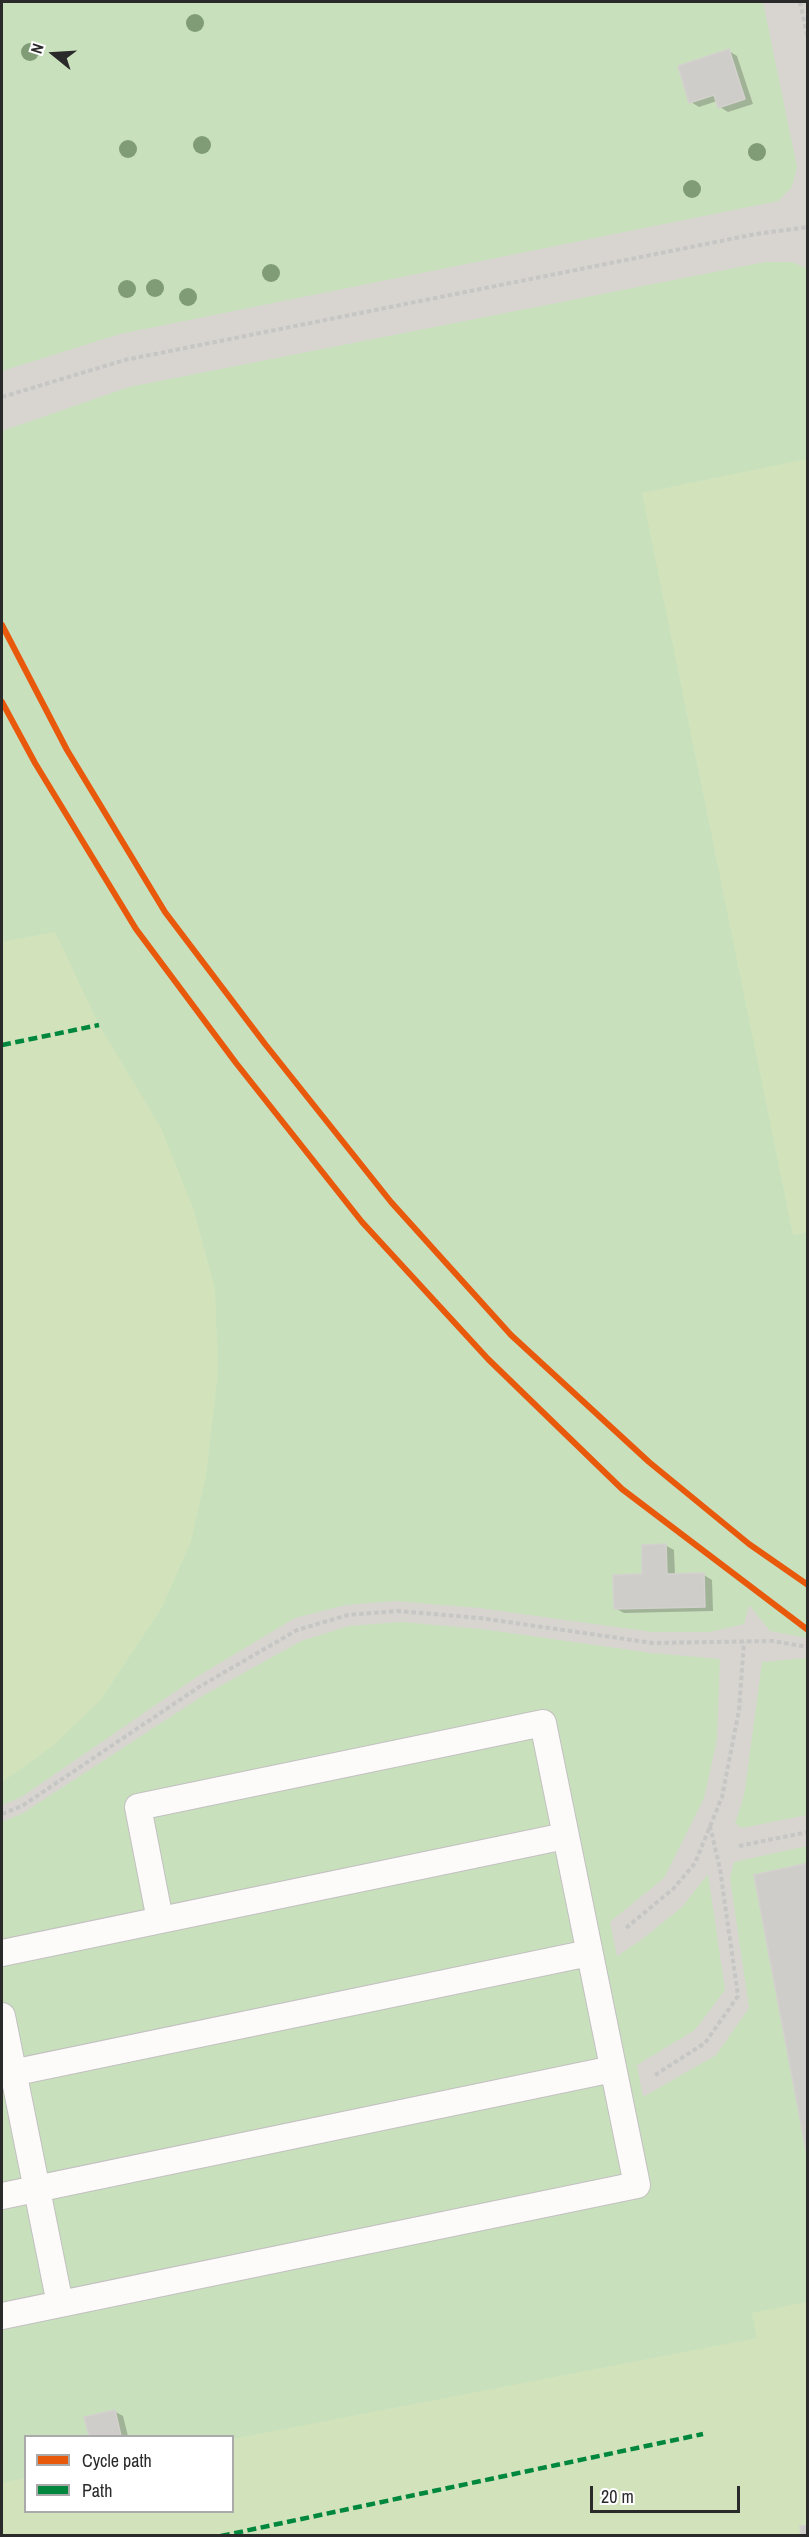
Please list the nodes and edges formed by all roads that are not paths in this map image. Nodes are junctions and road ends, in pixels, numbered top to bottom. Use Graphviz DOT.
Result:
graph roads {
  1 [pos="565,1836"];
  2 [pos="160,1920"];
  3 [pos="2,1953"];
  4 [pos="589,1953"];
  5 [pos="2,2016"];
  6 [pos="613,2069"];
  7 [pos="7,2074"];
  8 [pos="36,2188"];
  9 [pos="2,2196"];
  10 [pos="60,2304"];
  11 [pos="2,2316"];
  1 -- 2 [label="lane"];
  1 -- 2 [label="lane"];
  1 -- 4 [label="lane"];
  2 -- 3 [label="lane"];
  4 -- 6 [label="lane"];
  4 -- 7 [label="lane"];
  5 -- 7 [label="lane"];
  6 -- 8 [label="lane"];
  6 -- 10 [label="lane"];
  7 -- 8 [label="lane"];
  8 -- 9 [label="lane"];
  8 -- 10 [label="lane"];
  10 -- 11 [label="lane"];
}
